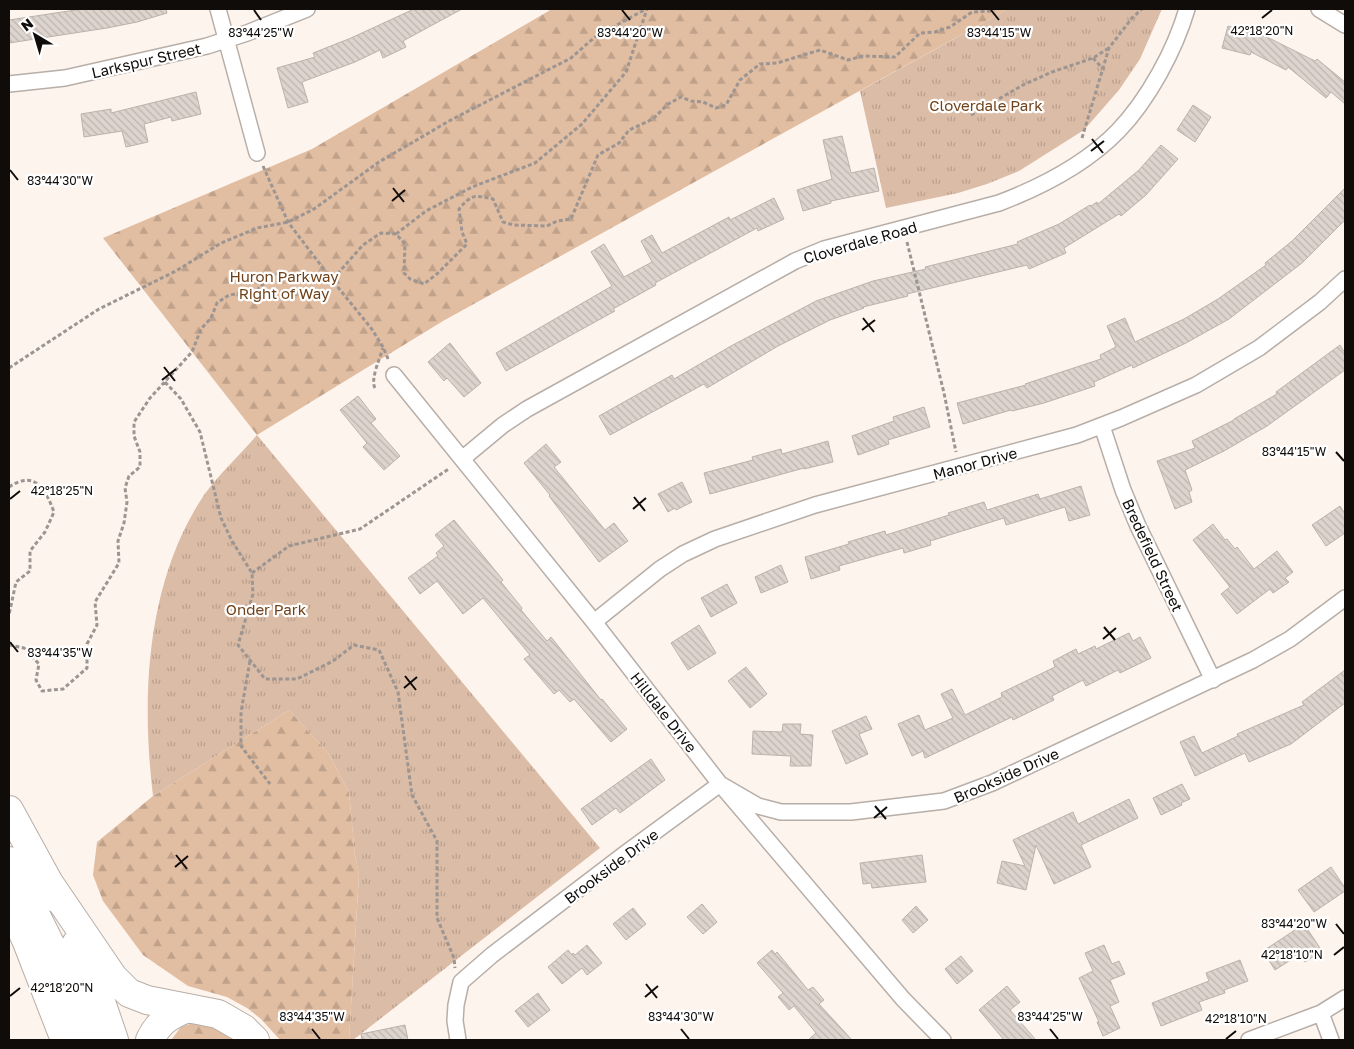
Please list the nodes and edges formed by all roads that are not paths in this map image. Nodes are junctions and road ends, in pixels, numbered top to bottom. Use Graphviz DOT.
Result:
graph roads {
  1 [pos="218,9"];
  2 [pos="307,9"];
  3 [pos="1186,9"];
  4 [pos="1320,9"];
  5 [pos="1345,25"];
  6 [pos="226,40"];
  7 [pos="9,84"];
  8 [pos="257,153"];
  9 [pos="1345,279"];
  10 [pos="394,375"];
  11 [pos="1102,426"];
  12 [pos="462,459"];
  13 [pos="1345,598"];
  14 [pos="594,622"];
  15 [pos="1213,680"];
  16 [pos="720,784"];
  17 [pos="9,810"];
  18 [pos="9,861"];
  19 [pos="49,882"];
  20 [pos="9,902"];
  21 [pos="1345,998"];
  22 [pos="188,1008"];
  23 [pos="1321,1013"];
  24 [pos="65,1040"];
  25 [pos="89,1040"];
  26 [pos="114,1040"];
  27 [pos="150,1040"];
  28 [pos="255,1040"];
  29 [pos="458,1040"];
  30 [pos="943,1040"];
  31 [pos="1249,1040"];
  32 [pos="1331,1040"];
  1 -- 6 [label="street"];
  2 -- 6 [label="street, Larkspur Street"];
  3 -- 12 [label="street, Cloverdale Road"];
  4 -- 5 [label="street"];
  6 -- 7 [label="street, Larkspur Street"];
  6 -- 8 [label="street"];
  9 -- 11 [label="street, Manor Drive"];
  10 -- 12 [label="street, Hilldale Drive"];
  11 -- 14 [label="street, Manor Drive"];
  11 -- 15 [label="street, Bredefield Street"];
  12 -- 14 [label="street, Hilldale Drive"];
  13 -- 15 [label="street, Brookside Drive"];
  14 -- 16 [label="street, Hilldale Drive"];
  15 -- 16 [label="street, Brookside Drive"];
  16 -- 29 [label="street, Brookside Drive"];
  16 -- 30 [label="street, Hilldale Drive"];
  17 -- 19 [label="highway"];
  18 -- 25 [label="highway"];
  19 -- 22 [label="highway"];
  19 -- 26 [label="highway"];
  20 -- 24 [label="highway"];
  21 -- 23 [label="street"];
  22 -- 27 [label="highway"];
  22 -- 28 [label="highway"];
  23 -- 31 [label="street"];
  23 -- 32 [label="street"];
}
